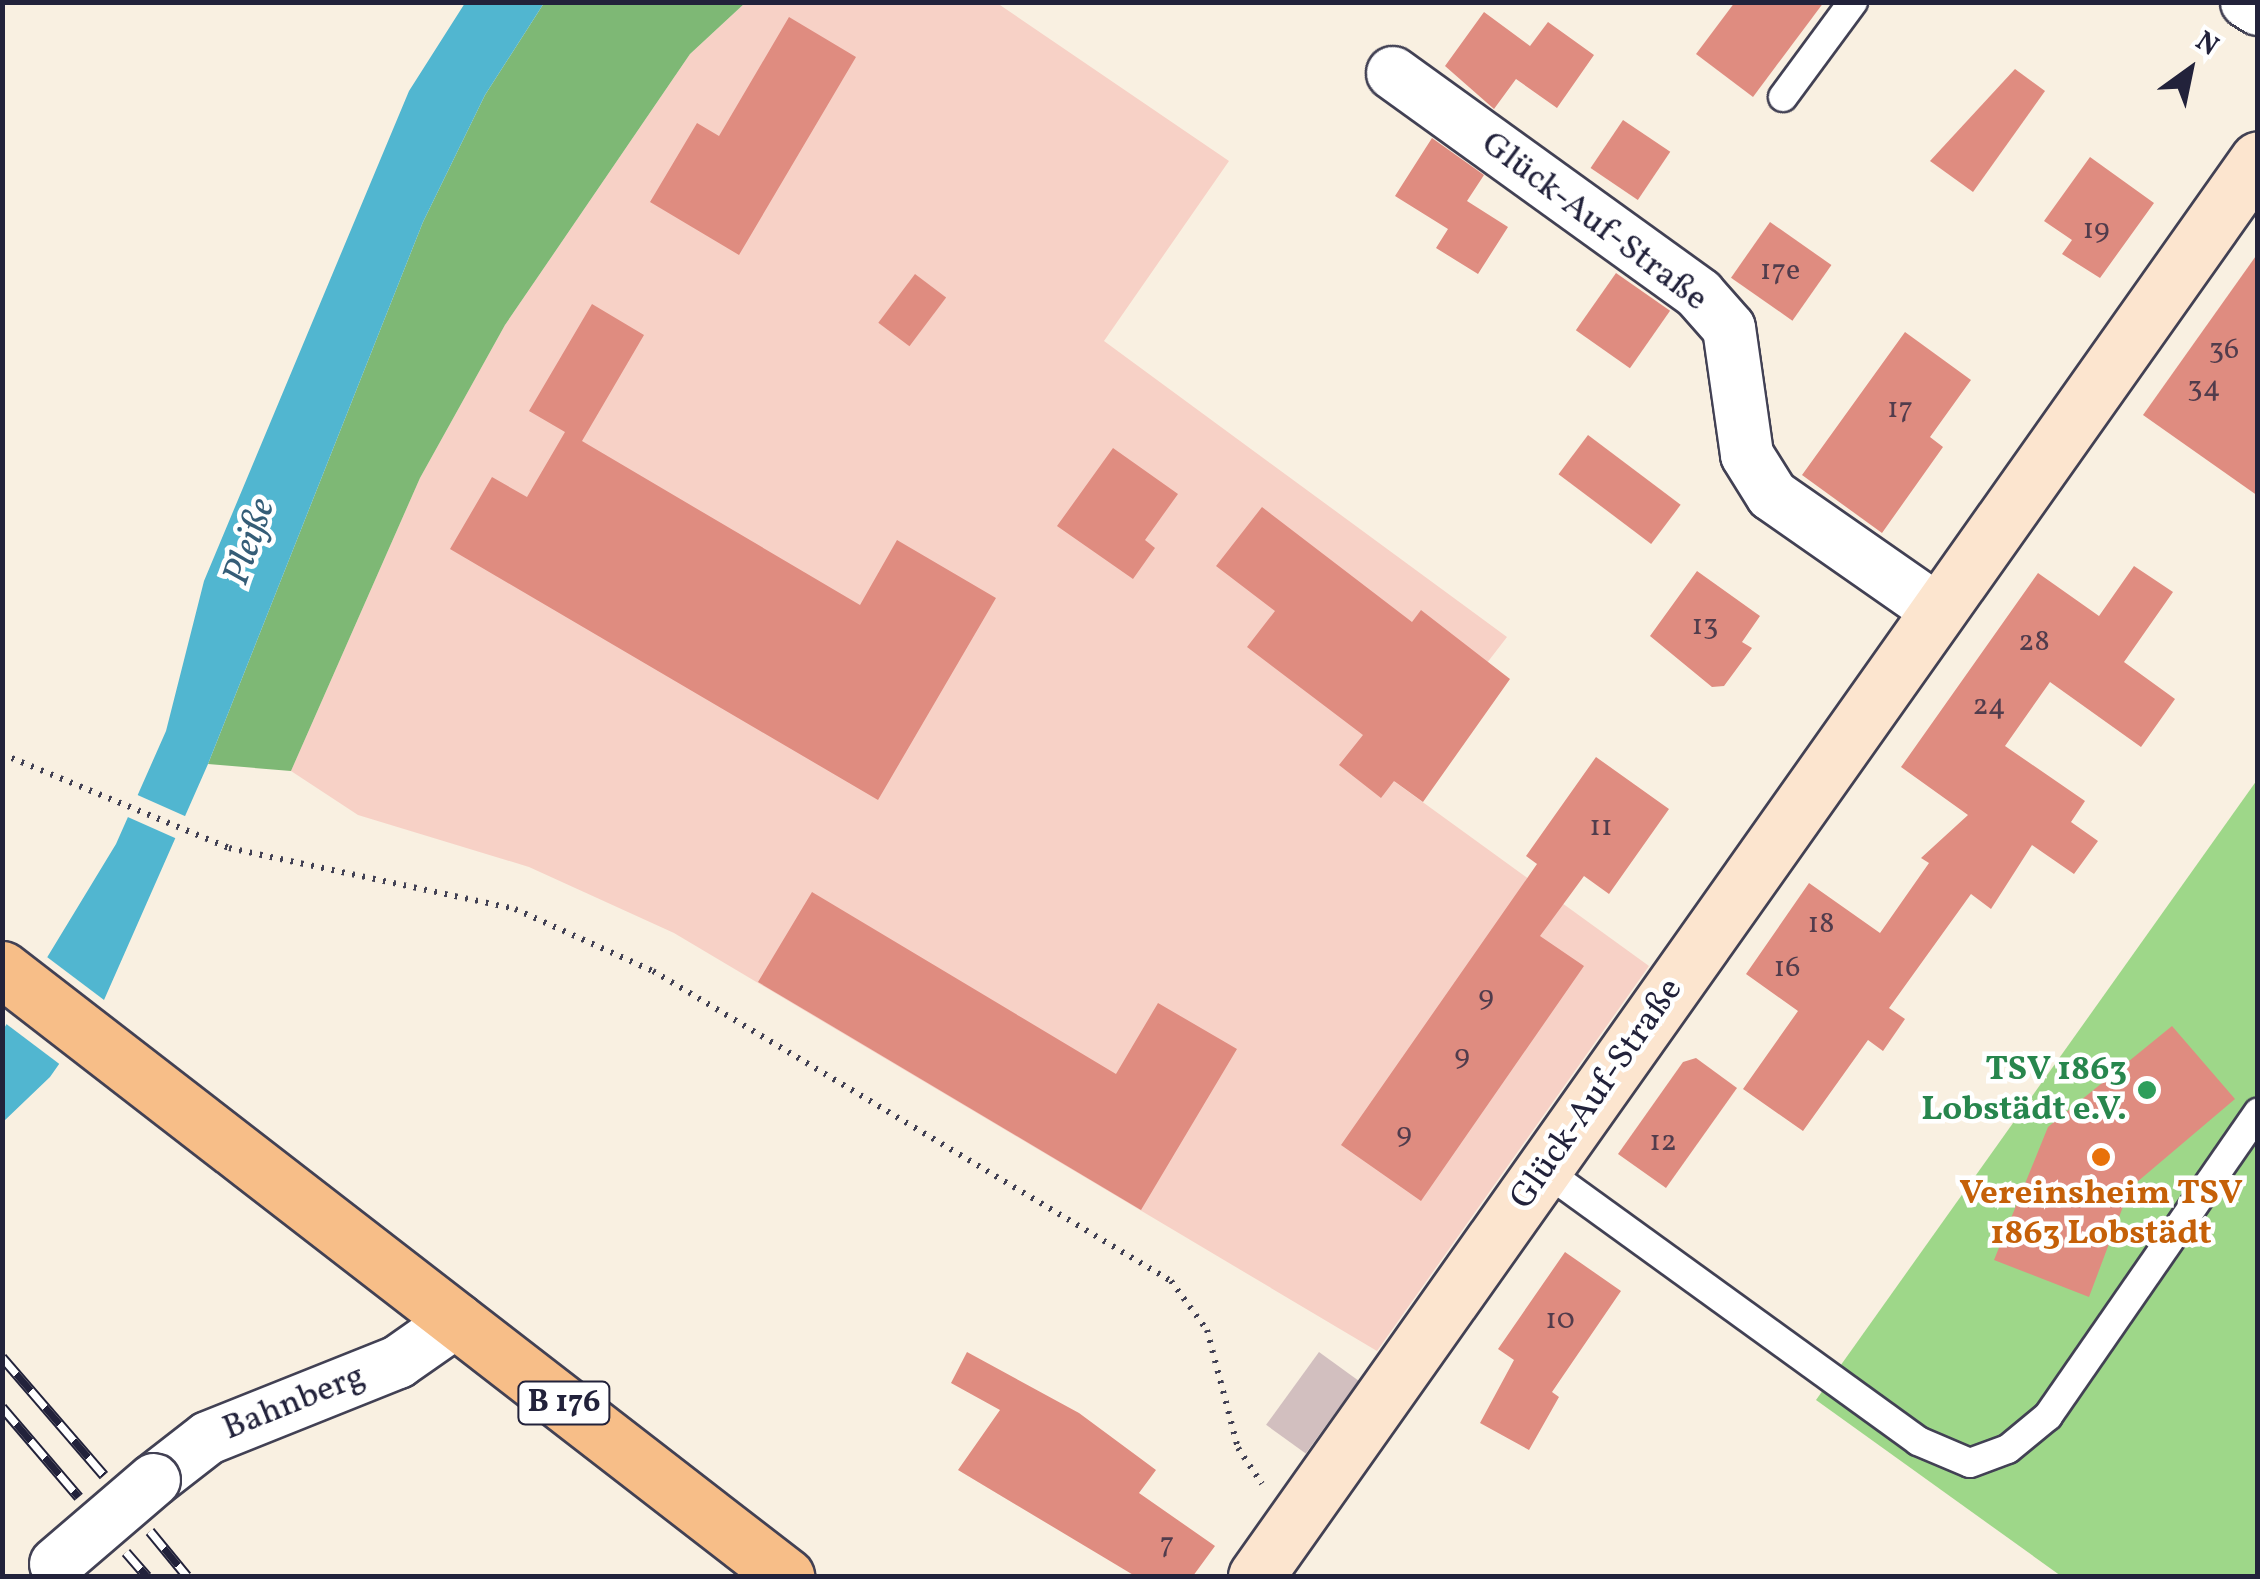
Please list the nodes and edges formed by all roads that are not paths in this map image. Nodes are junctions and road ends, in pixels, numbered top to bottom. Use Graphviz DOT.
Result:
graph roads {
  1 [pos="1853,2"];
  2 [pos="2248,2"];
  3 [pos="2258,9"];
  4 [pos="1394,74"];
  5 [pos="1783,97"];
  6 [pos="2258,159"];
  7 [pos="1938,611"];
  8 [pos="3,969"];
  9 [pos="2258,1113"];
  10 [pos="1544,1170"];
  11 [pos="458,1320"];
  12 [pos="51,1570"];
  13 [pos="786,1576"];
  14 [pos="1256,1576"];
  1 -- 5 [label="lane"];
  2 -- 3 [label="street"];
  4 -- 7 [label="street, Glück-Auf-Straße"];
  6 -- 7 [label="main road, Glück-Auf-Straße"];
  7 -- 10 [label="main road, Glück-Auf-Straße"];
  8 -- 11 [label="main road, B 176"];
  9 -- 10 [label="lane"];
  10 -- 14 [label="main road, Glück-Auf-Straße"];
  11 -- 12 [label="street, Bahnberg, bridge"];
  11 -- 13 [label="main road, B 176"];
}
